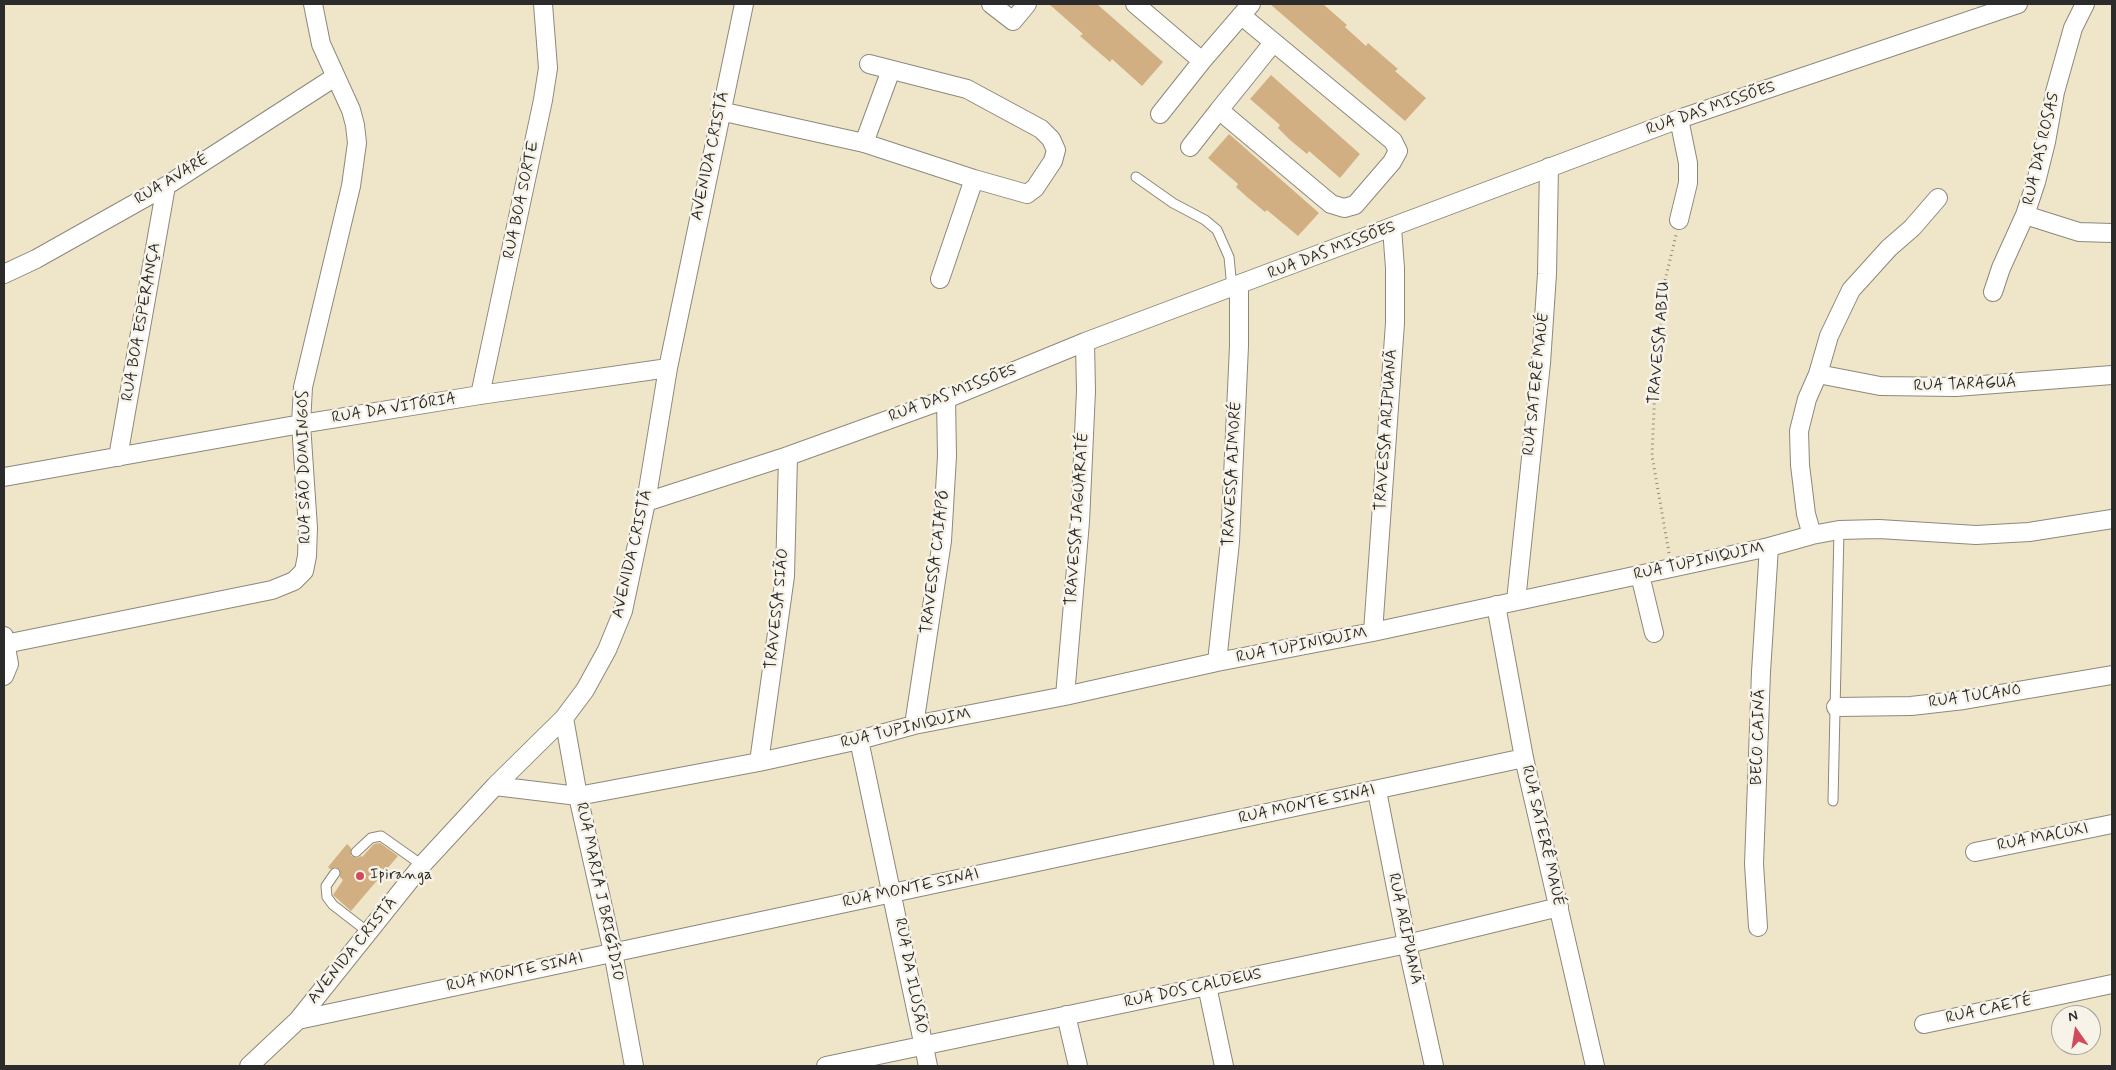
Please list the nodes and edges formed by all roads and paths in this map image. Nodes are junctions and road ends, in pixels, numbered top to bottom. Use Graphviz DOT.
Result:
graph roads {
  1 [pos="313,4"];
  2 [pos="543,4"];
  3 [pos="744,4"];
  4 [pos="991,4"];
  5 [pos="1027,4"];
  6 [pos="1135,4"];
  7 [pos="2018,4"];
  8 [pos="2085,4"];
  9 [pos="1247,10"];
  10 [pos="1273,43"];
  11 [pos="1202,61"];
  12 [pos="869,64"];
  13 [pos="891,70"];
  14 [pos="335,77"];
  15 [pos="1219,110"];
  16 [pos="720,111"];
  17 [pos="1160,114"];
  18 [pos="1679,119"];
  19 [pos="864,143"];
  20 [pos="1190,147"];
  21 [pos="1549,167"];
  22 [pos="1136,177"];
  23 [pos="974,179"];
  24 [pos="166,186"];
  25 [pos="1938,198"];
  26 [pos="2026,215"];
  27 [pos="1679,220"];
  28 [pos="1392,228"];
  29 [pos="2112,233"];
  30 [pos="4,274"];
  31 [pos="940,279"];
  32 [pos="1235,287"];
  33 [pos="1993,292"];
  34 [pos="1085,342"];
  35 [pos="668,368"];
  36 [pos="1818,374"];
  37 [pos="2112,375"];
  38 [pos="480,395"];
  39 [pos="946,399"];
  40 [pos="301,424"];
  41 [pos="788,456"];
  42 [pos="118,458"];
  43 [pos="4,478"];
  44 [pos="646,502"];
  45 [pos="2112,519"];
  46 [pos="1839,530"];
  47 [pos="1812,535"];
  48 [pos="1769,547"];
  49 [pos="1672,568"];
  50 [pos="1640,575"];
  51 [pos="1516,601"];
  52 [pos="1496,605"];
  53 [pos="1373,632"];
  54 [pos="1654,633"];
  55 [pos="5,640"];
  56 [pos="1217,662"];
  57 [pos="2112,675"];
  58 [pos="4,676"];
  59 [pos="1065,696"];
  60 [pos="1836,707"];
  61 [pos="564,718"];
  62 [pos="914,725"];
  63 [pos="860,740"];
  64 [pos="1524,758"];
  65 [pos="758,762"];
  66 [pos="495,786"];
  67 [pos="1376,791"];
  68 [pos="578,796"];
  69 [pos="1833,801"];
  70 [pos="2112,824"];
  71 [pos="356,852"];
  72 [pos="1975,852"];
  73 [pos="422,865"];
  74 [pos="335,873"];
  75 [pos="893,892"];
  76 [pos="1559,907"];
  77 [pos="1758,928"];
  78 [pos="368,932"];
  79 [pos="1406,944"];
  80 [pos="613,952"];
  81 [pos="2112,984"];
  82 [pos="1207,986"];
  83 [pos="1066,1015"];
  84 [pos="298,1020"];
  85 [pos="1924,1024"];
  86 [pos="923,1045"];
  87 [pos="249,1066"];
  88 [pos="634,1066"];
  89 [pos="826,1066"];
  90 [pos="928,1066"];
  91 [pos="1078,1066"];
  92 [pos="1224,1066"];
  93 [pos="1434,1066"];
  94 [pos="1595,1066"];
  1 -- 14 [label="street, RUA SÃO DOMINGOS"];
  2 -- 38 [label="street, RUA BOA SORTE"];
  3 -- 16 [label="street, AVENIDA CRISTÃ"];
  4 -- 5 [label="street"];
  6 -- 11 [label="street"];
  7 -- 18 [label="street, RUA DAS MISSÕES"];
  8 -- 26 [label="street, RUA DAS ROSAS"];
  9 -- 10 [label="street"];
  9 -- 11 [label="street"];
  10 -- 15 [label="street"];
  10 -- 15 [label="street"];
  11 -- 17 [label="street"];
  12 -- 13 [label="street"];
  13 -- 19 [label="street"];
  13 -- 23 [label="street"];
  14 -- 24 [label="street, RUA AVARÉ"];
  14 -- 40 [label="street, RUA SÃO DOMINGOS"];
  15 -- 20 [label="street"];
  16 -- 19 [label="street"];
  16 -- 35 [label="street, AVENIDA CRISTÃ"];
  18 -- 21 [label="street, RUA DAS MISSÕES"];
  18 -- 27 [label="street"];
  19 -- 23 [label="street"];
  21 -- 28 [label="street, RUA DAS MISSÕES"];
  21 -- 51 [label="street, RUA SATERÊ MAUÉ"];
  22 -- 32 [label="lane"];
  23 -- 31 [label="street"];
  24 -- 30 [label="street, RUA AVARÉ"];
  24 -- 42 [label="street, RUA BOA ESPERANÇA"];
  25 -- 36 [label="street"];
  26 -- 29 [label="street"];
  26 -- 33 [label="street, RUA DAS ROSAS"];
  27 -- 49 [label="path, TRAVESSA ABIU"];
  28 -- 32 [label="street, RUA DAS MISSÕES"];
  28 -- 53 [label="street, TRAVESSA ARIPUANÃ"];
  32 -- 34 [label="street, RUA DAS MISSÕES"];
  32 -- 56 [label="street, TRAVESSA AIMORÉ"];
  34 -- 39 [label="street, RUA DAS MISSÕES"];
  34 -- 59 [label="street, TRAVESSA JAGUARATÉ"];
  35 -- 38 [label="street, RUA DA VITÓRIA"];
  35 -- 44 [label="street, AVENIDA CRISTÃ"];
  36 -- 37 [label="street, RUA TARAGUÁ"];
  36 -- 47 [label="street"];
  38 -- 40 [label="street, RUA DA VITÓRIA"];
  39 -- 41 [label="street, RUA DAS MISSÕES"];
  39 -- 62 [label="street, TRAVESSA CAIAPÓ"];
  40 -- 42 [label="street, RUA DA VITÓRIA"];
  40 -- 55 [label="street, RUA SÃO DOMINGOS"];
  41 -- 44 [label="street, RUA DAS MISSÕES"];
  41 -- 65 [label="street, TRAVESSA SIÃO"];
  42 -- 43 [label="street, RUA DA VITÓRIA"];
  44 -- 61 [label="street, AVENIDA CRISTÃ"];
  45 -- 46 [label="street, RUA TUPINIQUIM"];
  46 -- 47 [label="street, RUA TUPINIQUIM"];
  46 -- 60 [label="lane"];
  47 -- 48 [label="street, RUA TUPINIQUIM"];
  48 -- 49 [label="street, RUA TUPINIQUIM"];
  48 -- 77 [label="street, BECO CAINÃ"];
  49 -- 50 [label="street, RUA TUPINIQUIM"];
  50 -- 51 [label="street, RUA TUPINIQUIM"];
  50 -- 54 [label="street"];
  51 -- 52 [label="street, RUA TUPINIQUIM"];
  52 -- 53 [label="street, RUA TUPINIQUIM"];
  52 -- 64 [label="street, RUA SATERÊ MAUÉ"];
  53 -- 56 [label="street, RUA TUPINIQUIM"];
  55 -- 58 [label="street, RUA SÃO DOMINGOS"];
  56 -- 59 [label="street, RUA TUPINIQUIM"];
  57 -- 60 [label="street, RUA TUCANO"];
  59 -- 62 [label="street, RUA TUPINIQUIM"];
  60 -- 69 [label="lane"];
  61 -- 66 [label="street, AVENIDA CRISTÃ"];
  61 -- 68 [label="street, RUA MARIA J BRIGÍDIO"];
  62 -- 63 [label="street, RUA TUPINIQUIM"];
  63 -- 65 [label="street, RUA TUPINIQUIM"];
  63 -- 75 [label="street, RUA DA ILUSÃO"];
  64 -- 67 [label="street, RUA MONTE SINAI"];
  64 -- 76 [label="street, RUA SATERÊ MAUÉ"];
  65 -- 68 [label="street, RUA TUPINIQUIM"];
  66 -- 68 [label="street, RUA TUPINIQUIM"];
  66 -- 73 [label="street, AVENIDA CRISTÃ"];
  67 -- 75 [label="street, RUA MONTE SINAI"];
  67 -- 79 [label="street, RUA ARIPUANÃ"];
  68 -- 80 [label="street, RUA MARIA J BRIGÍDIO"];
  70 -- 72 [label="street, RUA MACUXI"];
  71 -- 73 [label="lane"];
  73 -- 78 [label="street, AVENIDA CRISTÃ"];
  74 -- 78 [label="lane"];
  75 -- 80 [label="street, RUA MONTE SINAI"];
  75 -- 86 [label="street, RUA DA ILUSÃO"];
  76 -- 79 [label="street, RUA DOS CALDEUS"];
  76 -- 94 [label="street, RUA SATERÊ MAUÉ"];
  78 -- 84 [label="street, AVENIDA CRISTÃ"];
  79 -- 82 [label="street, RUA DOS CALDEUS"];
  79 -- 93 [label="street, RUA ARIPUANÃ"];
  80 -- 84 [label="street, RUA MONTE SINAI"];
  80 -- 88 [label="street, RUA MARIA J BRIGÍDIO"];
  81 -- 85 [label="street, RUA CAETÉ"];
  82 -- 83 [label="street, RUA DOS CALDEUS"];
  82 -- 92 [label="street"];
  83 -- 86 [label="street, RUA DOS CALDEUS"];
  83 -- 91 [label="street"];
  84 -- 87 [label="street, AVENIDA CRISTÃ"];
  86 -- 89 [label="street, RUA DOS CALDEUS"];
  86 -- 90 [label="street, RUA DA ILUSÃO"];
}
